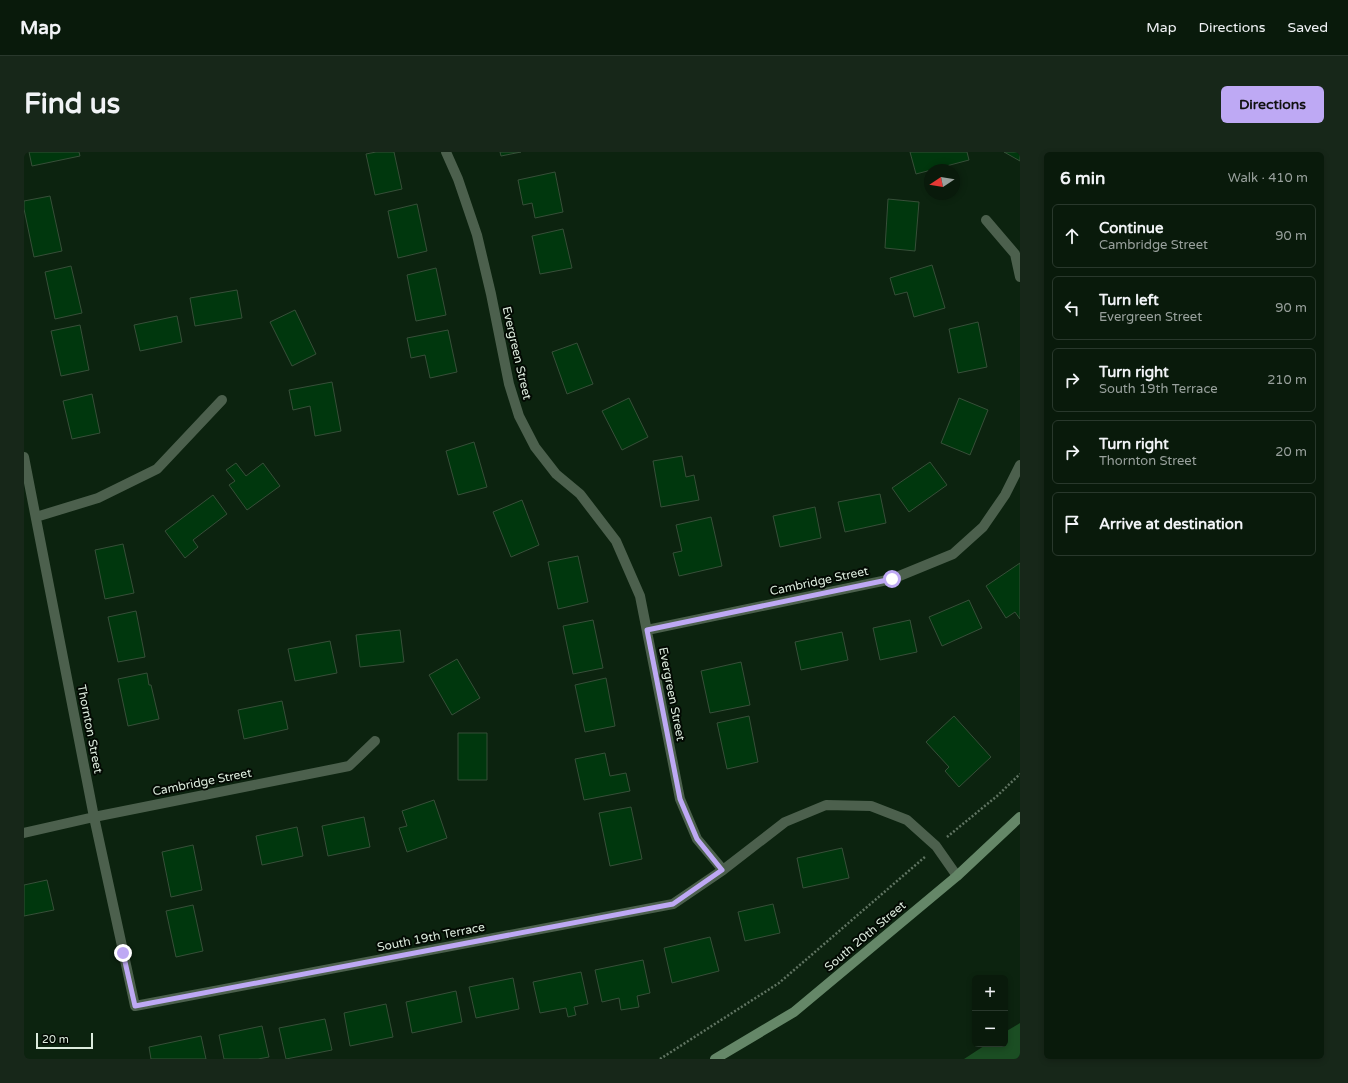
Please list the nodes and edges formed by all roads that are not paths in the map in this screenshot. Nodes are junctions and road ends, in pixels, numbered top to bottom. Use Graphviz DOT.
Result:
graph roads {
  1 [pos="446,152"];
  2 [pos="986,220"];
  3 [pos="1020,277"];
  4 [pos="222,400"];
  5 [pos="24,458"];
  6 [pos="1020,465"];
  7 [pos="36,517"];
  8 [pos="647,630"];
  9 [pos="375,741"];
  10 [pos="94,817"];
  11 [pos="1020,817"];
  12 [pos="24,833"];
  13 [pos="722,870"];
  14 [pos="957,876"];
  15 [pos="135,1006"];
  16 [pos="715,1059"];
  1 -- 8 [label="street, Evergreen Street"];
  2 -- 3 [label="street"];
  4 -- 7 [label="street"];
  5 -- 7 [label="street, Thornton Street"];
  6 -- 8 [label="street, Cambridge Street"];
  7 -- 10 [label="street, Thornton Street"];
  8 -- 13 [label="street, Evergreen Street"];
  9 -- 10 [label="street, Cambridge Street"];
  10 -- 12 [label="street, Cambridge Street"];
  10 -- 15 [label="street, Thornton Street"];
  11 -- 14 [label="main road, South 20th Street"];
  13 -- 14 [label="street, South 19th Terrace"];
  13 -- 15 [label="street, South 19th Terrace"];
  14 -- 16 [label="main road, South 20th Street"];
}
